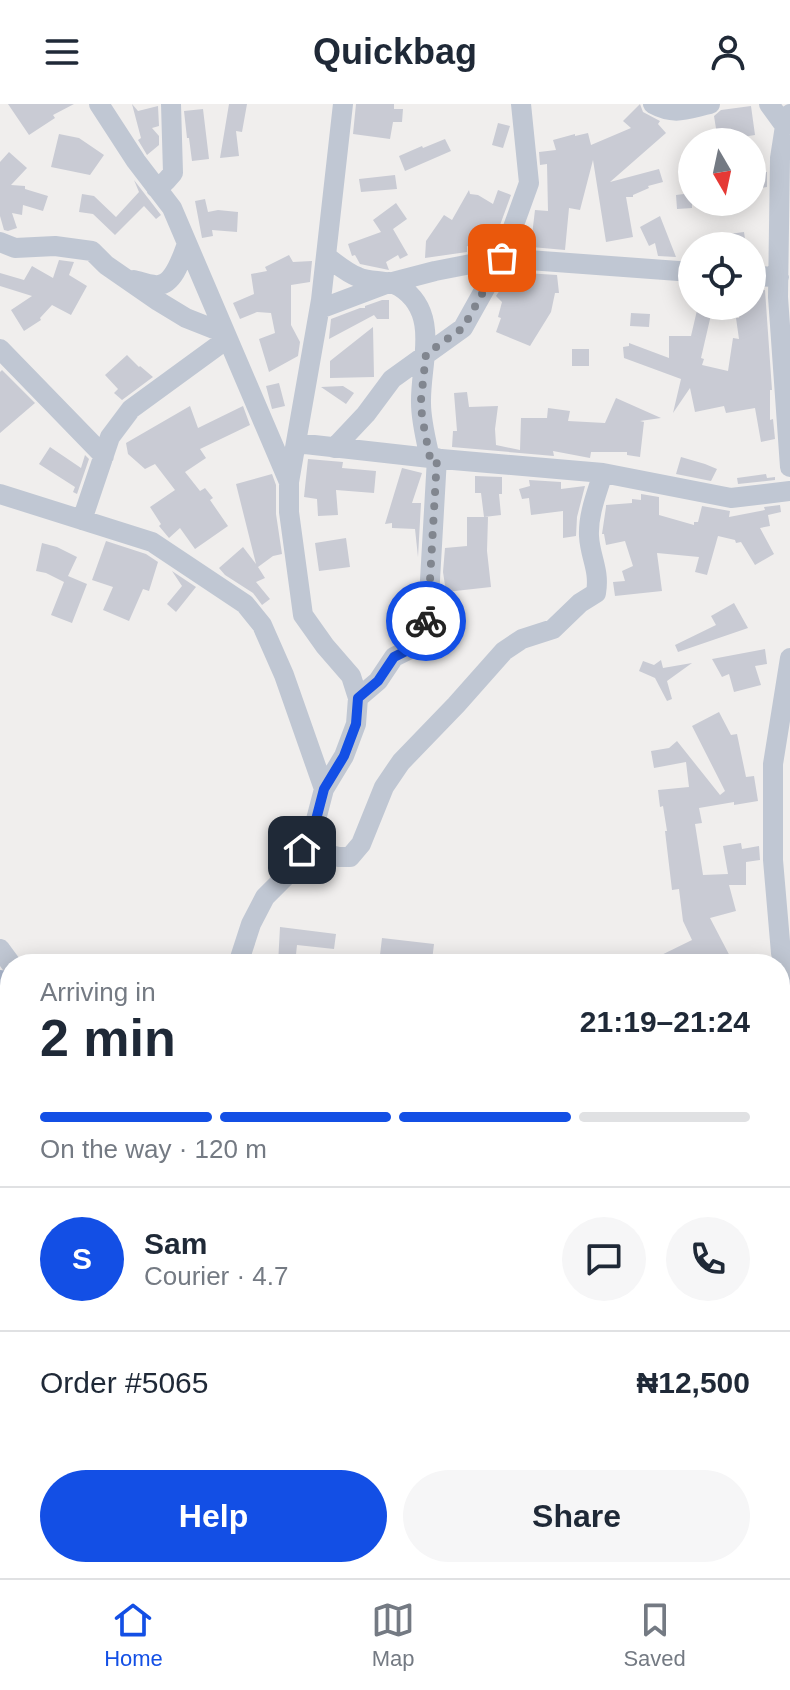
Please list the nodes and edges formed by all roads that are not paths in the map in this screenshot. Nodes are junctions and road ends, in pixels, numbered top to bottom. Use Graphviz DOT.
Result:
graph roads {
  1 [pos="99,104"];
  2 [pos="171,104"];
  3 [pos="343,104"];
  4 [pos="521,104"];
  5 [pos="653,104"];
  6 [pos="710,104"];
  7 [pos="769,104"];
  8 [pos="788,120"];
  9 [pos="785,158"];
  10 [pos="156,188"];
  11 [pos="0,242"];
  12 [pos="187,244"];
  13 [pos="327,257"];
  14 [pos="502,258"];
  15 [pos="678,271"];
  16 [pos="122,276"];
  17 [pos="389,283"];
  18 [pos="782,290"];
  19 [pos="320,309"];
  20 [pos="225,336"];
  21 [pos="0,349"];
  22 [pos="426,354"];
  23 [pos="296,443"];
  24 [pos="334,448"];
  25 [pos="104,456"];
  26 [pos="434,458"];
  27 [pos="790,467"];
  28 [pos="603,473"];
  29 [pos="289,482"];
  30 [pos="790,491"];
  31 [pos="0,494"];
  32 [pos="82,520"];
  33 [pos="790,658"];
  34 [pos="358,698"];
  35 [pos="324,789"];
  36 [pos="790,860"];
  37 [pos="293,866"];
  38 [pos="774,875"];
  39 [pos="241,954"];
  40 [pos="781,954"];
  1 -- 10 [label="street"];
  2 -- 10 [label="street"];
  3 -- 13 [label="street"];
  4 -- 14 [label="street"];
  5 -- 6 [label="street"];
  7 -- 8 [label="street"];
  8 -- 9 [label="street"];
  9 -- 18 [label="street"];
  10 -- 12 [label="street"];
  11 -- 16 [label="street"];
  12 -- 16 [label="street"];
  12 -- 20 [label="street"];
  13 -- 17 [label="street"];
  13 -- 19 [label="street"];
  14 -- 15 [label="street"];
  14 -- 17 [label="street"];
  14 -- 22 [label="street"];
  16 -- 20 [label="street"];
  17 -- 19 [label="street"];
  17 -- 22 [label="street"];
  18 -- 27 [label="street"];
  19 -- 23 [label="street"];
  20 -- 25 [label="street"];
  20 -- 29 [label="street"];
  21 -- 25 [label="street"];
  22 -- 24 [label="street"];
  22 -- 26 [label="street"];
  23 -- 24 [label="street"];
  23 -- 29 [label="street"];
  24 -- 26 [label="street"];
  25 -- 32 [label="street"];
  26 -- 28 [label="street"];
  26 -- 34 [label="street"];
  28 -- 30 [label="street"];
  28 -- 37 [label="street"];
  29 -- 34 [label="street"];
  31 -- 32 [label="street"];
  32 -- 35 [label="street"];
  33 -- 38 [label="street"];
  34 -- 35 [label="street"];
  35 -- 37 [label="street"];
  36 -- 38 [label="street"];
  37 -- 39 [label="street"];
  38 -- 40 [label="street"];
}
